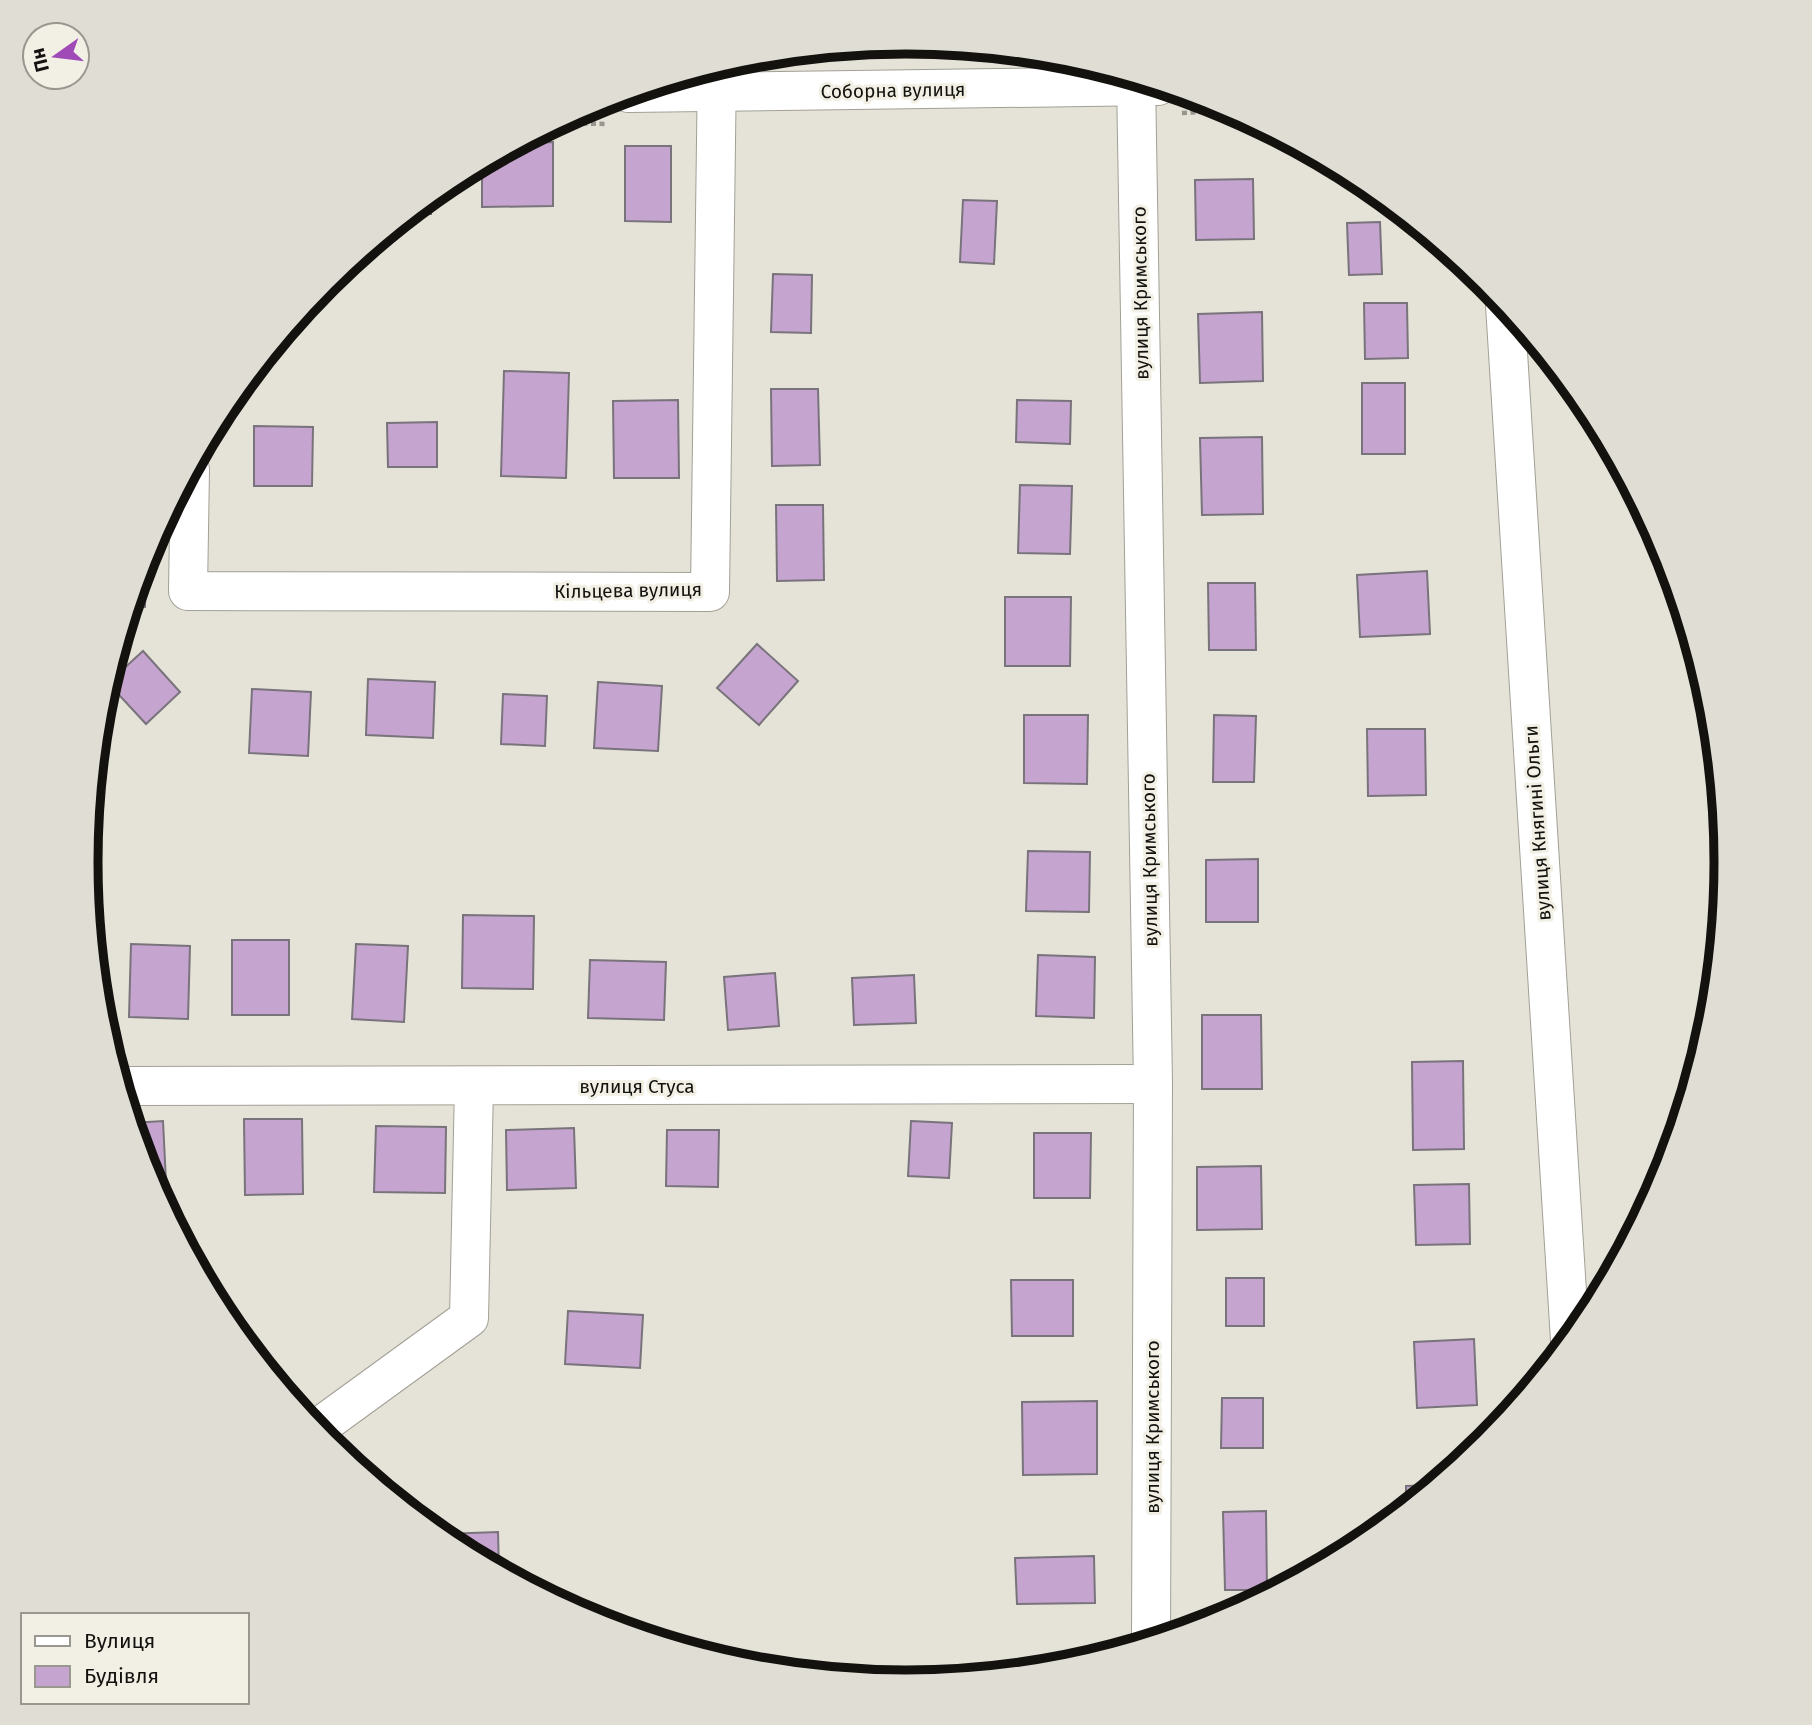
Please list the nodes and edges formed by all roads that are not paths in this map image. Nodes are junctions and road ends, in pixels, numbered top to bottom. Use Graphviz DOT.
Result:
graph roads {
  1 [pos="717,80"];
  2 [pos="691,84"];
  3 [pos="1121,84"];
  4 [pos="1144,91"];
  5 [pos="1506,321"];
  6 [pos="190,489"];
  7 [pos="1153,1084"];
  8 [pos="129,1086"];
  9 [pos="474,1086"];
  10 [pos="1570,1323"];
  11 [pos="324,1423"];
  12 [pos="1151,1632"];
  1 -- 2 [label="street, Соборна вулиця"];
  1 -- 3 [label="street, Соборна вулиця"];
  1 -- 6 [label="street, Кільцева вулиця"];
  4 -- 7 [label="street, вулиця Кримського"];
  5 -- 10 [label="street, вулиця Княгині Ольги"];
  7 -- 9 [label="street, вулиця Стуса"];
  7 -- 12 [label="street, вулиця Кримського"];
  8 -- 9 [label="street, вулиця Стуса"];
  9 -- 11 [label="street"];
}
